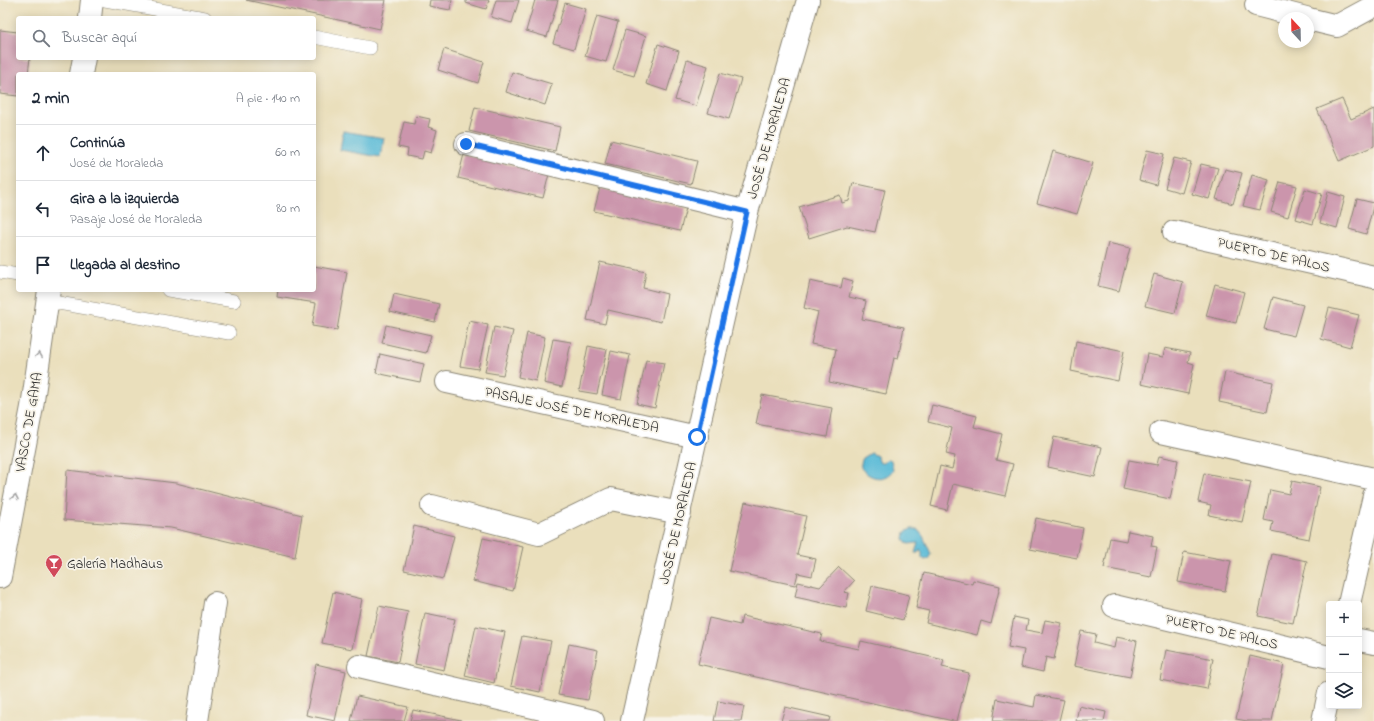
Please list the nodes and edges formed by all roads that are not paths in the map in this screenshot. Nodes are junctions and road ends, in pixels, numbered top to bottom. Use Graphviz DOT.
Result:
graph roads {
  1 [pos="92,0"];
  2 [pos="105,0"];
  3 [pos="808,0"];
  4 [pos="1256,5"];
  5 [pos="1374,6"];
  6 [pos="1283,12"];
  7 [pos="90,16"];
  8 [pos="194,16"];
  9 [pos="1314,20"];
  10 [pos="316,38"];
  11 [pos="370,48"];
  12 [pos="84,60"];
  13 [pos="81,72"];
  14 [pos="466,144"];
  15 [pos="747,212"];
  16 [pos="1174,232"];
  17 [pos="0,272"];
  18 [pos="16,275"];
  19 [pos="1374,277"];
  20 [pos="180,292"];
  21 [pos="48,295"];
  22 [pos="234,301"];
  23 [pos="230,333"];
  24 [pos="447,382"];
  25 [pos="1162,432"];
  26 [pos="697,437"];
  27 [pos="1374,479"];
  28 [pos="1374,496"];
  29 [pos="432,506"];
  30 [pos="680,513"];
  31 [pos="0,577"];
  32 [pos="1350,601"];
  33 [pos="215,603"];
  34 [pos="1114,606"];
  35 [pos="1362,641"];
  36 [pos="1374,643"];
  37 [pos="1326,655"];
  38 [pos="359,666"];
  39 [pos="1326,707"];
  40 [pos="197,721"];
  41 [pos="593,721"];
  42 [pos="632,721"];
  43 [pos="1323,721"];
  1 -- 7 [label="street"];
  2 -- 8 [label="lane"];
  3 -- 15 [label="street, JOSÉ DE MORALEDA"];
  4 -- 6 [label="street"];
  5 -- 9 [label="street"];
  10 -- 11 [label="lane"];
  12 -- 13 [label="street"];
  14 -- 15 [label="street"];
  15 -- 26 [label="street, JOSÉ DE MORALEDA"];
  16 -- 19 [label="street, PUERTO DE PALOS"];
  17 -- 18 [label="lane"];
  20 -- 22 [label="lane"];
  21 -- 23 [label="lane"];
  31 -- 21 [label="street, VASCO DE GAMA, one-way"];
  24 -- 26 [label="street, PASAJE JOSÉ DE MORALEDA"];
  25 -- 27 [label="street"];
  26 -- 30 [label="street, JOSÉ DE MORALEDA"];
  28 -- 32 [label="street"];
  29 -- 30 [label="street"];
  30 -- 42 [label="street, JOSÉ DE MORALEDA"];
  33 -- 40 [label="street"];
  34 -- 37 [label="street, PUERTO DE PALOS"];
  35 -- 36 [label="street"];
  38 -- 41 [label="street"];
  39 -- 43 [label="street"];
}
